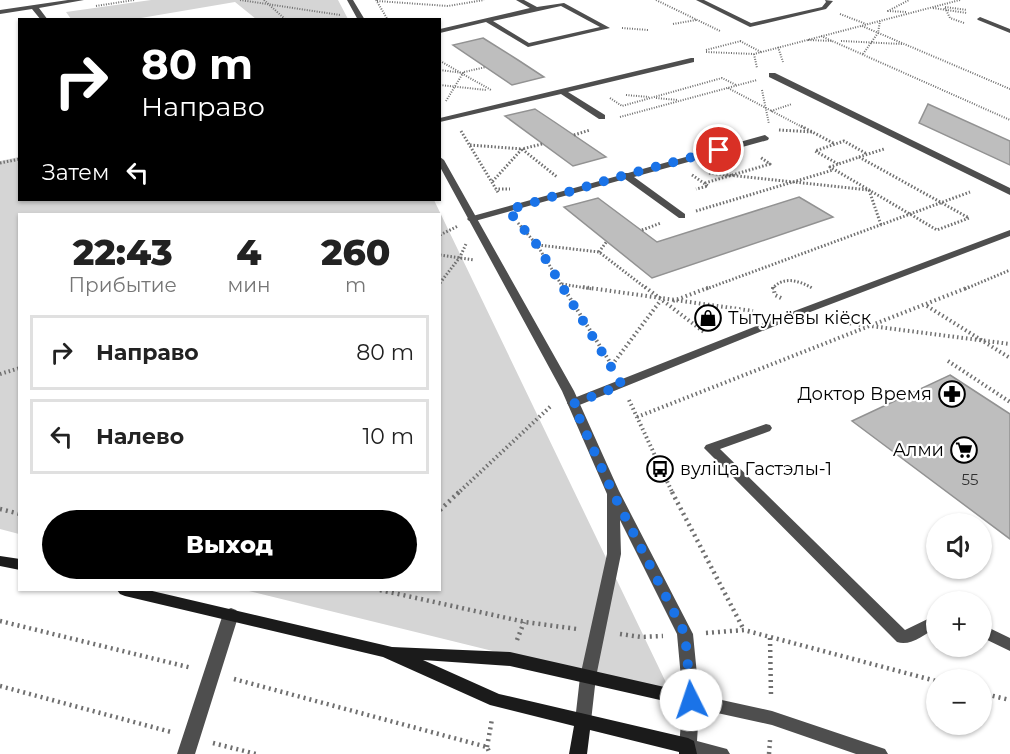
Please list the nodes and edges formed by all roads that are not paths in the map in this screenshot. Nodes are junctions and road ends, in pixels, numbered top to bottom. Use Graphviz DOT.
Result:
graph roads {
  1 [pos="81,0"];
  2 [pos="350,0"];
  3 [pos="519,0"];
  4 [pos="699,0"];
  5 [pos="828,0"];
  6 [pos="34,7"];
  7 [pos="536,9"];
  8 [pos="0,12"];
  9 [pos="43,18"];
  10 [pos="360,18"];
  11 [pos="980,19"];
  12 [pos="487,20"];
  13 [pos="441,31"];
  14 [pos="1010,31"];
  15 [pos="691,60"];
  16 [pos="772,75"];
  17 [pos="562,91"];
  18 [pos="602,117"];
  19 [pos="441,120"];
  20 [pos="765,138"];
  21 [pos="441,162"];
  22 [pos="625,175"];
  23 [pos="1010,192"];
  24 [pos="682,216"];
  25 [pos="473,222"];
  26 [pos="1010,233"];
  27 [pos="570,397"];
  28 [pos="766,428"];
  29 [pos="612,491"];
  30 [pos="0,561"];
  31 [pos="18,566"];
  32 [pos="129,591"];
  33 [pos="231,614"];
  34 [pos="926,626"];
  35 [pos="992,636"];
  36 [pos="1010,645"];
  37 [pos="386,651"];
  38 [pos="588,677"];
  39 [pos="691,700"];
  40 [pos="583,721"];
  41 [pos="688,750"];
  42 [pos="186,754"];
  43 [pos="579,754"];
  44 [pos="721,754"];
  45 [pos="879,754"];
  1 -- 6 [label="street"];
  2 -- 10 [label="street"];
  3 -- 7 [label="street"];
  4 -- 5 [label="street"];
  6 -- 8 [label="street"];
  6 -- 9 [label="street"];
  7 -- 12 [label="street"];
  7 -- 12 [label="street"];
  11 -- 14 [label="street"];
  12 -- 13 [label="street"];
  15 -- 17 [label="street"];
  16 -- 23 [label="street"];
  17 -- 18 [label="street"];
  17 -- 19 [label="street"];
  20 -- 22 [label="street"];
  21 -- 25 [label="street"];
  22 -- 24 [label="street"];
  22 -- 25 [label="street"];
  25 -- 27 [label="street"];
  26 -- 27 [label="street"];
  27 -- 29 [label="street"];
  28 -- 34 [label="street"];
  29 -- 38 [label="street"];
  29 -- 39 [label="street"];
  30 -- 31 [label="main road"];
  32 -- 33 [label="main road"];
  33 -- 37 [label="main road"];
  33 -- 42 [label="street"];
  35 -- 36 [label="street"];
  37 -- 38 [label="main road"];
  37 -- 40 [label="main road"];
  38 -- 39 [label="main road"];
  38 -- 40 [label="street"];
  39 -- 41 [label="street"];
  39 -- 45 [label="street"];
  40 -- 41 [label="main road"];
  40 -- 43 [label="main road"];
  41 -- 44 [label="street"];
}
